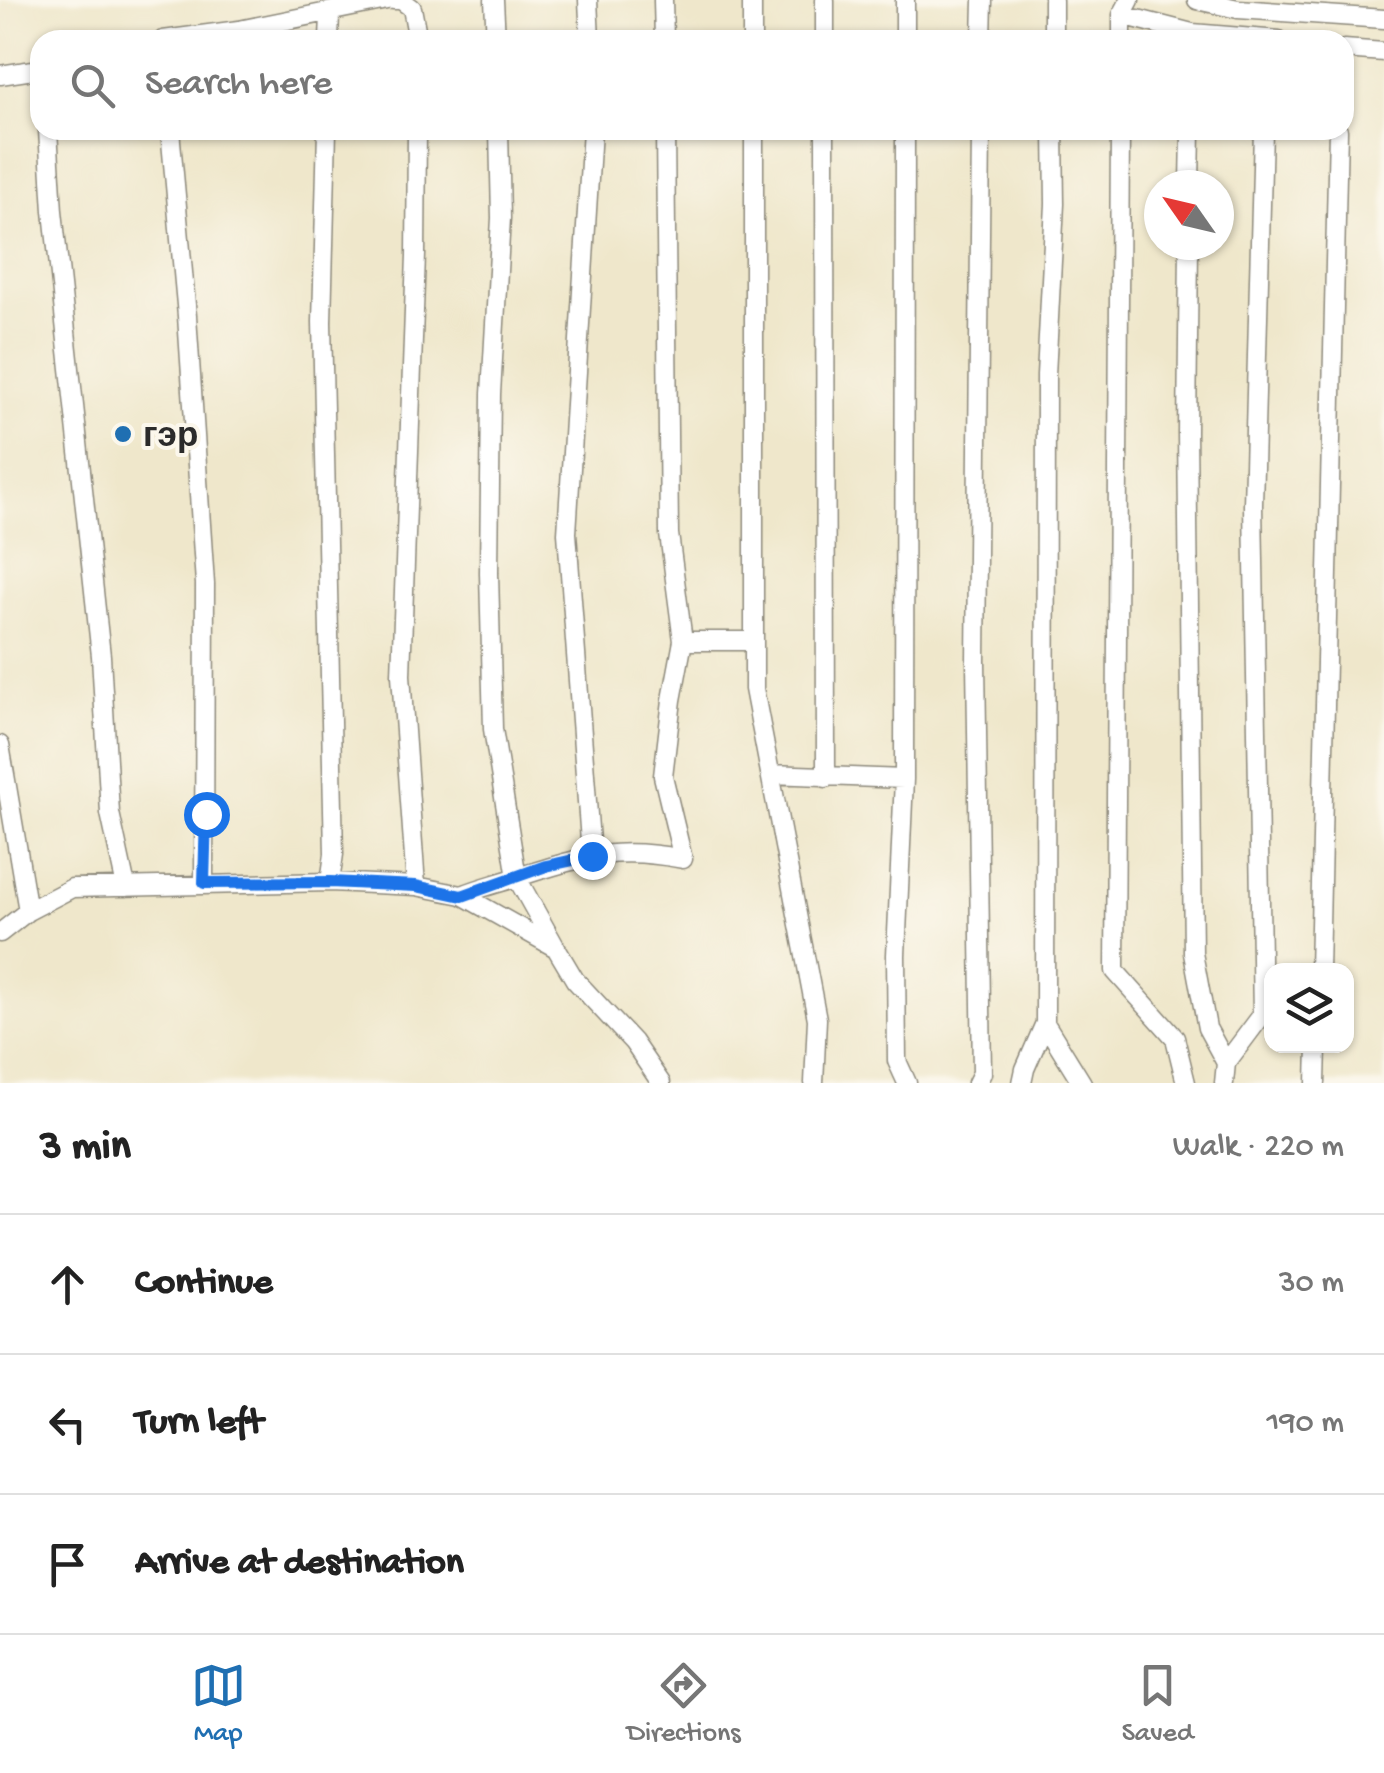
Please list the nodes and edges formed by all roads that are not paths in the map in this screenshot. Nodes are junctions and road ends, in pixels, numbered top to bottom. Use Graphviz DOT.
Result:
graph roads {
  1 [pos="390,0"];
  2 [pos="494,0"];
  3 [pos="588,0"];
  4 [pos="664,0"];
  5 [pos="752,0"];
  6 [pos="825,0"];
  7 [pos="905,0"];
  8 [pos="983,0"];
  9 [pos="1053,0"];
  10 [pos="1197,0"];
  11 [pos="1240,4"];
  12 [pos="1126,8"];
  13 [pos="330,14"];
  14 [pos="1384,19"];
  15 [pos="227,30"];
  16 [pos="329,30"];
  17 [pos="416,30"];
  18 [pos="496,30"];
  19 [pos="590,30"];
  20 [pos="664,30"];
  21 [pos="752,30"];
  22 [pos="825,30"];
  23 [pos="905,30"];
  24 [pos="982,30"];
  25 [pos="1053,30"];
  26 [pos="1176,30"];
  27 [pos="1354,50"];
  28 [pos="1384,52"];
  29 [pos="30,70"];
  30 [pos="0,75"];
  31 [pos="49,140"];
  32 [pos="171,140"];
  33 [pos="327,140"];
  34 [pos="417,140"];
  35 [pos="498,140"];
  36 [pos="591,140"];
  37 [pos="665,140"];
  38 [pos="754,140"];
  39 [pos="825,140"];
  40 [pos="904,140"];
  41 [pos="980,140"];
  42 [pos="1054,140"];
  43 [pos="1120,140"];
  44 [pos="1191,140"];
  45 [pos="1263,140"];
  46 [pos="1338,140"];
  47 [pos="1190,170"];
  48 [pos="1189,260"];
  49 [pos="683,641"];
  50 [pos="754,641"];
  51 [pos="0,745"];
  52 [pos="770,774"];
  53 [pos="826,778"];
  54 [pos="904,779"];
  55 [pos="592,856"];
  56 [pos="516,878"];
  57 [pos="330,882"];
  58 [pos="204,883"];
  59 [pos="126,886"];
  60 [pos="416,886"];
  61 [pos="462,896"];
  62 [pos="28,911"];
  63 [pos="0,933"];
  64 [pos="556,948"];
  65 [pos="1319,963"];
  66 [pos="1045,1023"];
  67 [pos="1317,1053"];
  68 [pos="1226,1062"];
  69 [pos="661,1083"];
  70 [pos="814,1083"];
  71 [pos="908,1083"];
  72 [pos="977,1083"];
  73 [pos="1022,1083"];
  74 [pos="1082,1083"];
  75 [pos="1186,1083"];
  76 [pos="1224,1083"];
  77 [pos="1316,1083"];
  1 -- 13 [label="street"];
  1 -- 17 [label="street"];
  2 -- 18 [label="street"];
  3 -- 19 [label="street"];
  4 -- 20 [label="street"];
  5 -- 21 [label="street"];
  6 -- 22 [label="street"];
  7 -- 23 [label="street"];
  8 -- 24 [label="street"];
  9 -- 25 [label="street"];
  10 -- 11 [label="street"];
  11 -- 14 [label="street"];
  12 -- 26 [label="street"];
  13 -- 15 [label="street"];
  13 -- 16 [label="street"];
  27 -- 28 [label="street"];
  29 -- 30 [label="street"];
  31 -- 59 [label="street"];
  32 -- 58 [label="street"];
  33 -- 57 [label="street"];
  34 -- 60 [label="street"];
  35 -- 56 [label="street"];
  36 -- 55 [label="street"];
  37 -- 49 [label="street"];
  38 -- 50 [label="street"];
  39 -- 53 [label="street"];
  40 -- 54 [label="street"];
  41 -- 72 [label="street"];
  42 -- 66 [label="street"];
  43 -- 75 [label="street"];
  44 -- 47 [label="street"];
  45 -- 68 [label="street"];
  46 -- 65 [label="street"];
  48 -- 68 [label="street"];
  49 -- 50 [label="street"];
  49 -- 55 [label="street"];
  50 -- 52 [label="street"];
  51 -- 62 [label="street"];
  52 -- 53 [label="street"];
  52 -- 70 [label="street"];
  53 -- 54 [label="street"];
  54 -- 71 [label="street"];
  55 -- 56 [label="street"];
  56 -- 61 [label="street"];
  56 -- 64 [label="street"];
  57 -- 58 [label="street"];
  57 -- 60 [label="street"];
  58 -- 59 [label="street"];
  59 -- 62 [label="street"];
  60 -- 61 [label="street"];
  61 -- 64 [label="street"];
  62 -- 63 [label="street"];
  64 -- 69 [label="street"];
  66 -- 73 [label="street"];
  66 -- 74 [label="street"];
  67 -- 77 [label="street"];
  68 -- 76 [label="street"];
}
